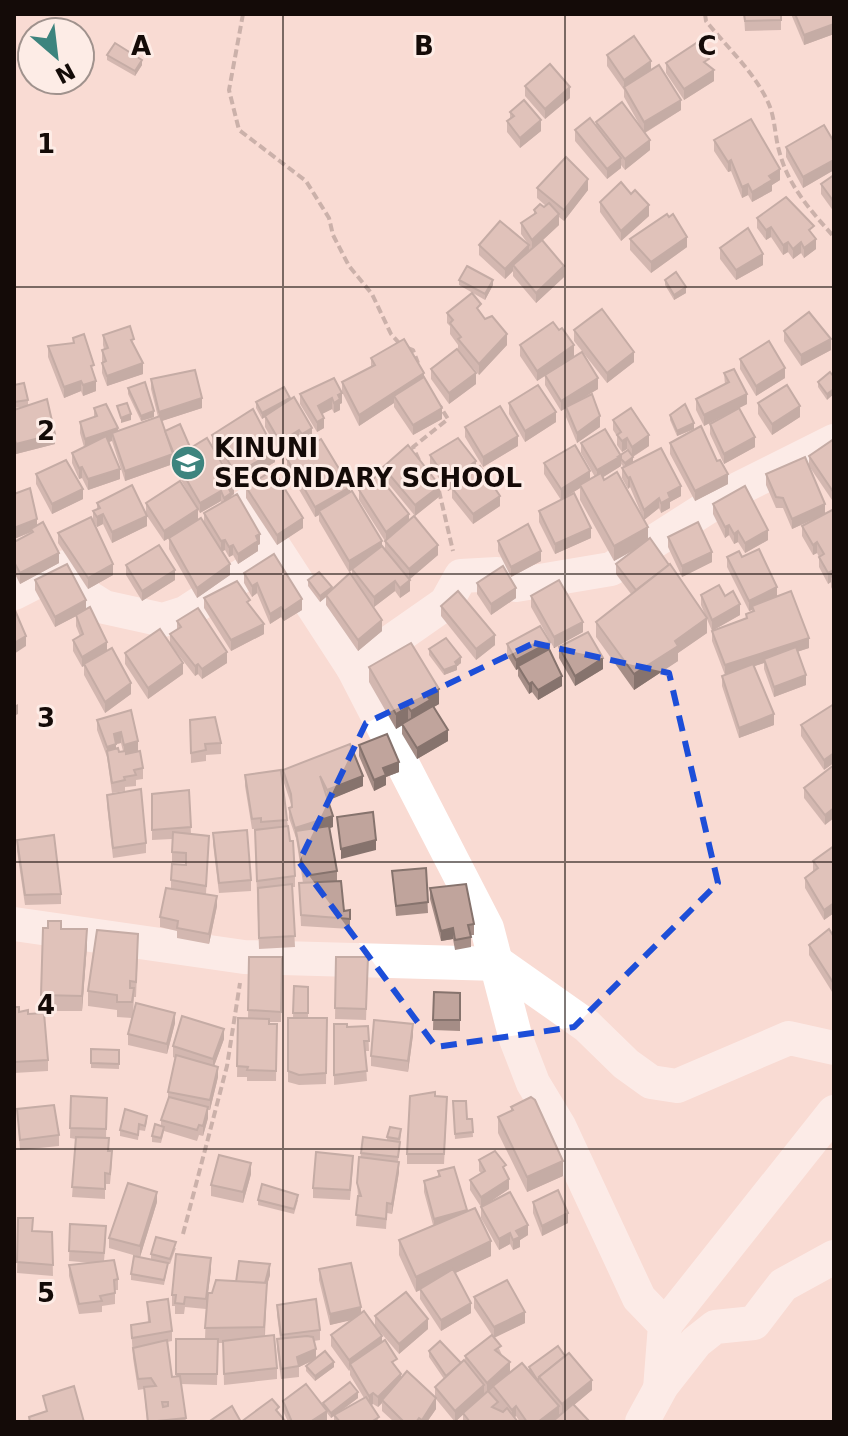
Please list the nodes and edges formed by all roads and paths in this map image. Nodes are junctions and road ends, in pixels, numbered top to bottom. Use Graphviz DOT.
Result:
graph roads {
  1 [pos="243,14"];
  2 [pos="705,14"];
  3 [pos="834,237"];
  4 [pos="419,367"];
  5 [pos="433,393"];
  6 [pos="834,441"];
  7 [pos="425,470"];
  8 [pos="435,485"];
  9 [pos="247,505"];
  10 [pos="275,554"];
  11 [pos="461,576"];
  12 [pos="14,593"];
  13 [pos="353,668"];
  14 [pos="14,924"];
  15 [pos="244,957"];
  16 [pos="499,964"];
  17 [pos="834,1048"];
  18 [pos="834,1112"];
  19 [pos="183,1234"];
  20 [pos="834,1257"];
  21 [pos="665,1325"];
  22 [pos="660,1389"];
  23 [pos="642,1422"];
  1 -- 4 [label="path"];
  2 -- 3 [label="path"];
  5 -- 7 [label="path"];
  6 -- 11 [label="street"];
  8 -- 11 [label="path"];
  9 -- 10 [label="street"];
  10 -- 12 [label="street"];
  10 -- 13 [label="street"];
  11 -- 13 [label="street"];
  13 -- 16 [label="street"];
  14 -- 15 [label="street"];
  15 -- 16 [label="street"];
  15 -- 19 [label="path"];
  16 -- 17 [label="street"];
  16 -- 21 [label="street"];
  18 -- 21 [label="street"];
  20 -- 22 [label="street"];
  21 -- 22 [label="street"];
  22 -- 23 [label="street"];
}
